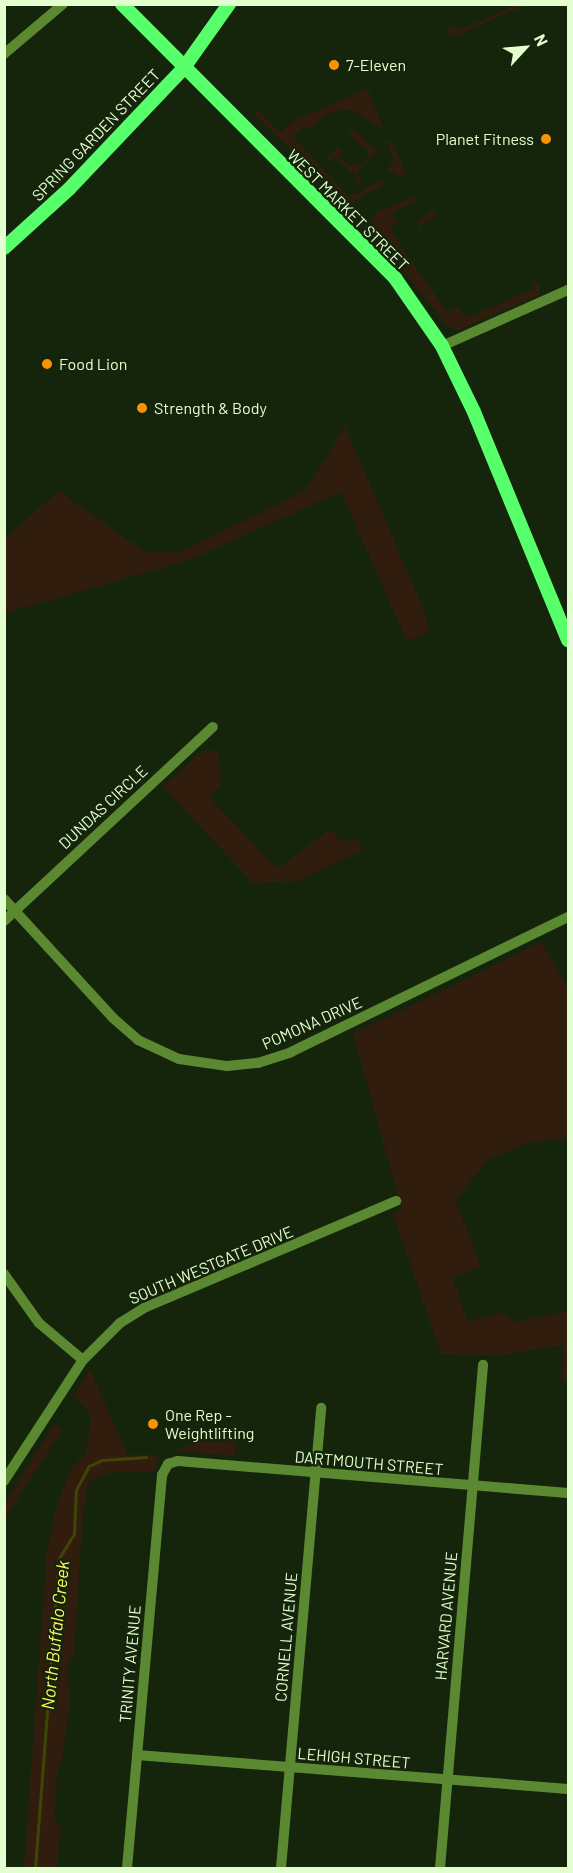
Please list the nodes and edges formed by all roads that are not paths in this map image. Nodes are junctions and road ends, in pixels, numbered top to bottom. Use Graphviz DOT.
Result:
graph roads {
  1 [pos="63,4"];
  2 [pos="122,4"];
  3 [pos="229,4"];
  4 [pos="4,54"];
  5 [pos="183,69"];
  6 [pos="4,248"];
  7 [pos="568,290"];
  8 [pos="442,346"];
  9 [pos="568,640"];
  10 [pos="213,727"];
  11 [pos="4,899"];
  12 [pos="16,911"];
  13 [pos="568,917"];
  14 [pos="4,921"];
  15 [pos="396,1201"];
  16 [pos="4,1274"];
  17 [pos="83,1360"];
  18 [pos="483,1365"];
  19 [pos="321,1408"];
  20 [pos="168,1464"];
  21 [pos="315,1472"];
  22 [pos="4,1481"];
  23 [pos="472,1487"];
  24 [pos="568,1493"];
  25 [pos="137,1755"];
  26 [pos="290,1767"];
  27 [pos="447,1782"];
  28 [pos="568,1789"];
  29 [pos="127,1869"];
  30 [pos="281,1869"];
  31 [pos="440,1869"];
  1 -- 4 [label="street"];
  2 -- 5 [label="main road, WEST MARKET STREET"];
  3 -- 5 [label="main road, SPRING GARDEN STREET"];
  5 -- 6 [label="main road, SPRING GARDEN STREET"];
  5 -- 8 [label="main road, WEST MARKET STREET"];
  7 -- 8 [label="street"];
  8 -- 9 [label="main road, WEST MARKET STREET"];
  10 -- 12 [label="street, DUNDAS CIRCLE"];
  11 -- 12 [label="street, POMONA DRIVE"];
  12 -- 13 [label="street, POMONA DRIVE"];
  12 -- 14 [label="street, DUNDAS CIRCLE"];
  15 -- 17 [label="street, SOUTH WESTGATE DRIVE"];
  16 -- 17 [label="street"];
  17 -- 22 [label="street, SOUTH WESTGATE DRIVE"];
  18 -- 23 [label="street, HARVARD AVENUE"];
  19 -- 21 [label="street, CORNELL AVENUE"];
  20 -- 21 [label="street, DARTMOUTH STREET"];
  20 -- 25 [label="street, TRINITY AVENUE"];
  21 -- 23 [label="street, DARTMOUTH STREET"];
  21 -- 26 [label="street, CORNELL AVENUE"];
  23 -- 24 [label="street, DARTMOUTH STREET"];
  23 -- 27 [label="street, HARVARD AVENUE"];
  25 -- 26 [label="street, LEHIGH STREET"];
  25 -- 29 [label="street, TRINITY AVENUE"];
  26 -- 27 [label="street, LEHIGH STREET"];
  26 -- 30 [label="street, CORNELL AVENUE"];
  27 -- 28 [label="street, LEHIGH STREET"];
  27 -- 31 [label="street, HARVARD AVENUE"];
}
